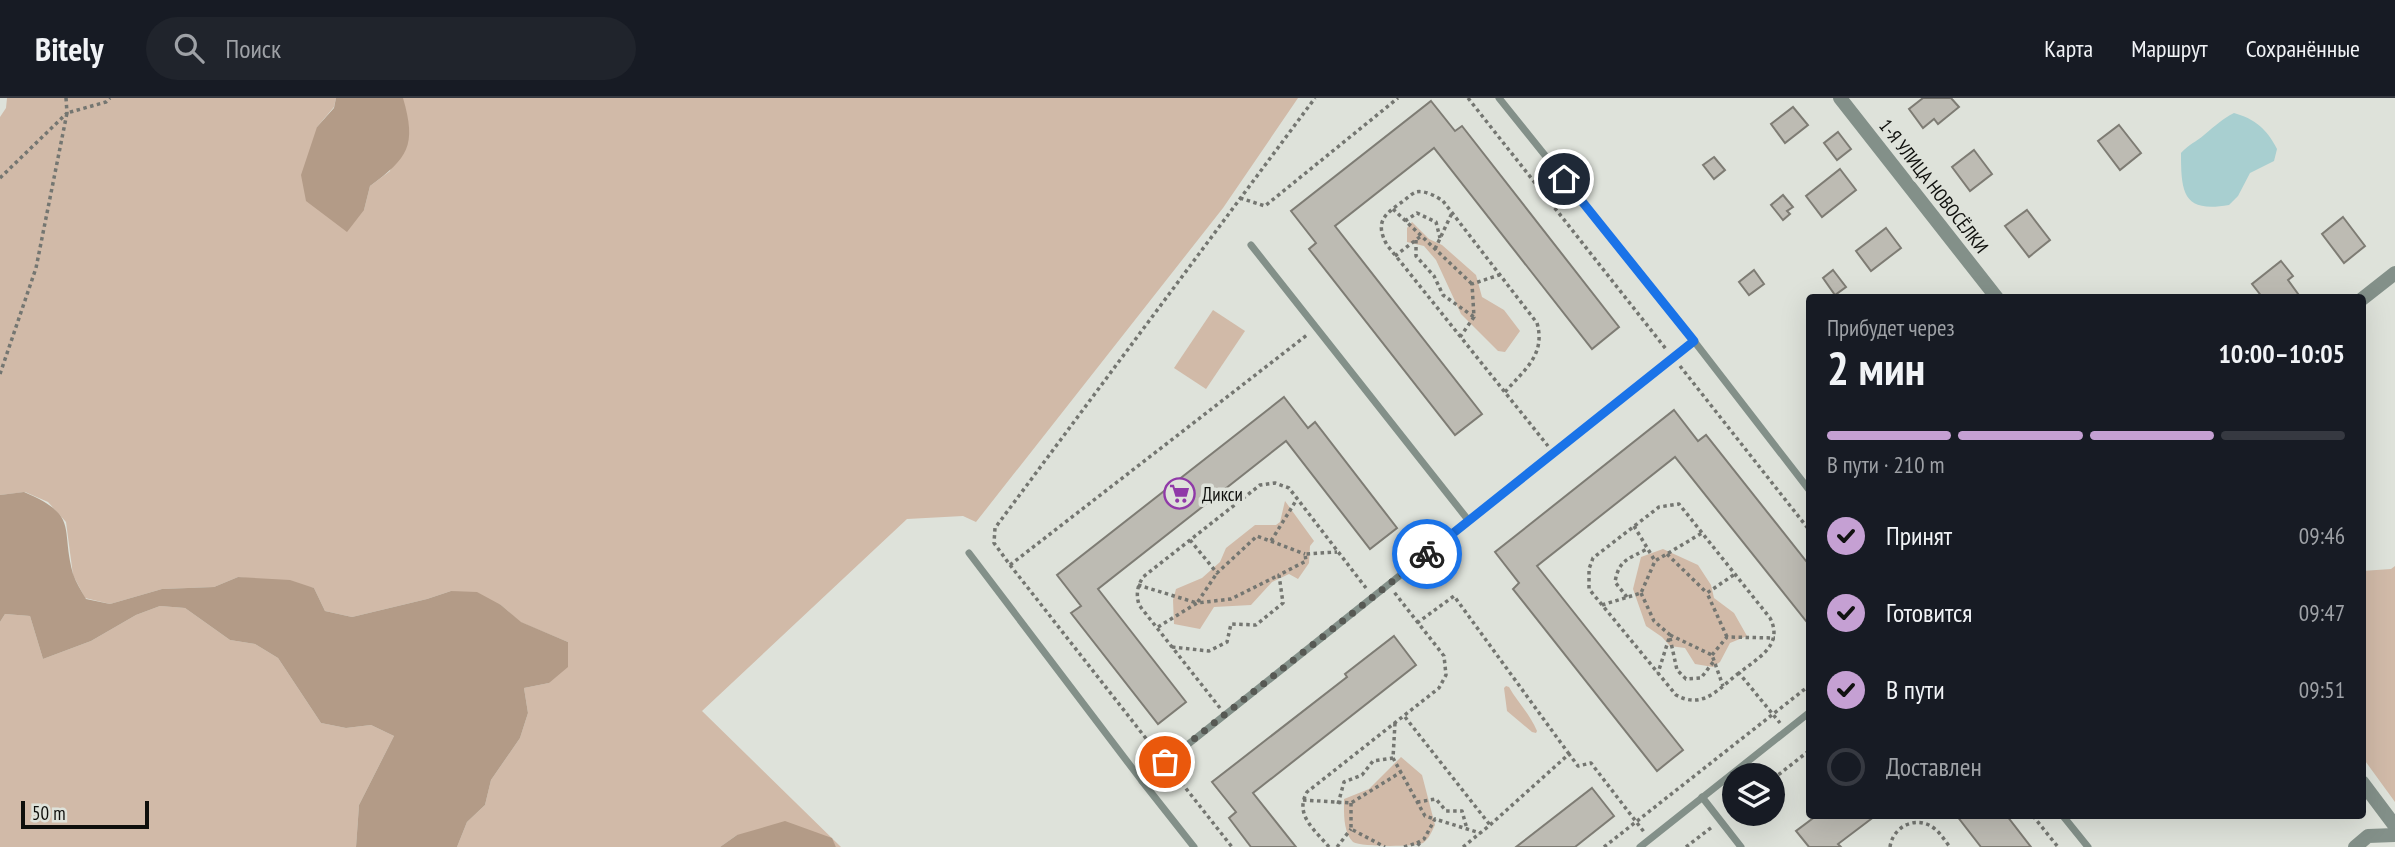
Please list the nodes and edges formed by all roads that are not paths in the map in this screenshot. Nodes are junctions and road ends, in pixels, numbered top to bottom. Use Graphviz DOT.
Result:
graph roads {
  1 [pos="1499,98"];
  2 [pos="1840,98"];
  3 [pos="1251,245"];
  4 [pos="2395,273"];
  5 [pos="1994,294"];
  6 [pos="2366,296"];
  7 [pos="1694,341"];
  8 [pos="1806,486"];
  9 [pos="1469,521"];
  10 [pos="969,553"];
  11 [pos="1806,715"];
  12 [pos="1142,781"];
  13 [pos="2366,787"];
  14 [pos="1702,797"];
  15 [pos="2065,819"];
  16 [pos="2395,826"];
  17 [pos="2395,835"];
  18 [pos="1194,847"];
  19 [pos="1640,847"];
  20 [pos="1741,847"];
  21 [pos="2088,847"];
  22 [pos="2356,847"];
  1 -- 7 [label="lane"];
  2 -- 5 [label="street, 1-Я УЛИЦА НОВОСЁЛКИ"];
  3 -- 9 [label="lane"];
  4 -- 6 [label="street"];
  7 -- 8 [label="lane"];
  7 -- 9 [label="lane"];
  9 -- 12 [label="lane"];
  10 -- 12 [label="lane"];
  11 -- 14 [label="lane"];
  12 -- 18 [label="lane"];
  13 -- 16 [label="street"];
  14 -- 19 [label="lane"];
  14 -- 20 [label="lane"];
  15 -- 21 [label="lane"];
  17 -- 22 [label="street"];
}
